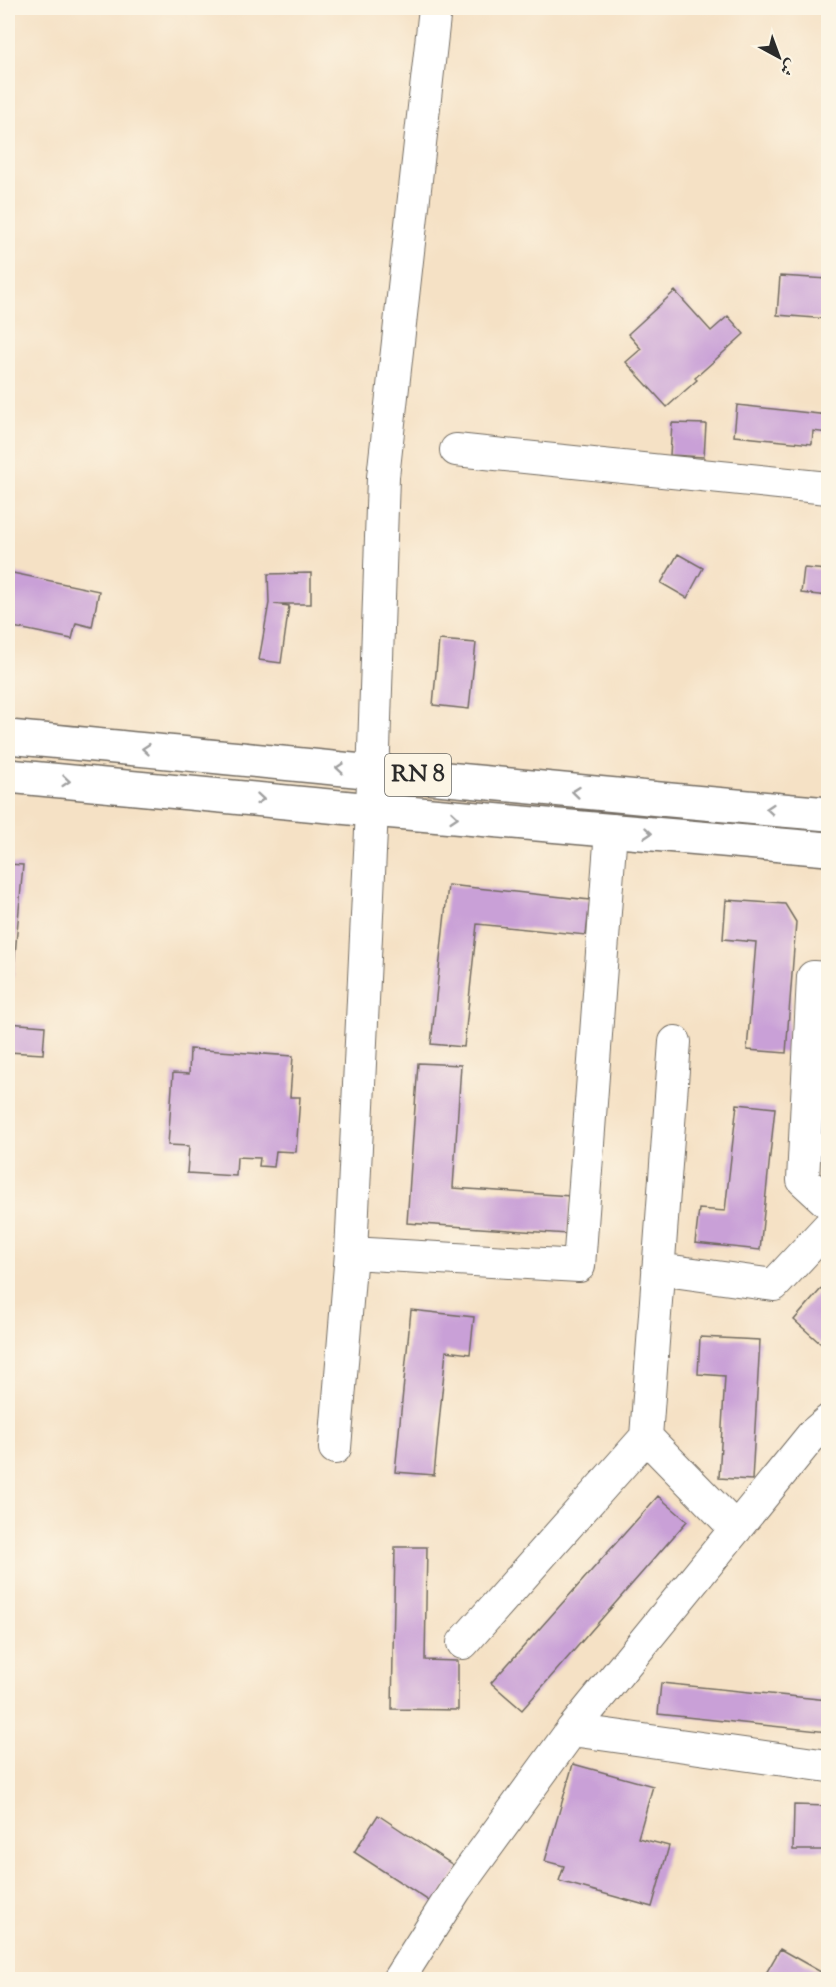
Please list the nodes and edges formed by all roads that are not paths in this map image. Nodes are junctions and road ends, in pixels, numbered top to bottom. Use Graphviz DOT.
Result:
graph roads {
  1 [pos="435,8"];
  2 [pos="456,450"];
  3 [pos="828,488"];
  4 [pos="8,736"];
  5 [pos="372,771"];
  6 [pos="8,776"];
  7 [pos="372,810"];
  8 [pos="828,813"];
  9 [pos="611,830"];
  10 [pos="828,849"];
  11 [pos="828,978"];
  12 [pos="675,1042"];
  13 [pos="828,1203"];
  14 [pos="828,1227"];
  15 [pos="351,1253"];
  16 [pos="658,1269"];
  17 [pos="828,1421"];
  18 [pos="645,1437"];
  19 [pos="335,1448"];
  20 [pos="736,1529"];
  21 [pos="462,1643"];
  22 [pos="572,1730"];
  23 [pos="828,1766"];
  24 [pos="398,1980"];
  1 -- 5 [label="street"];
  2 -- 3 [label="street"];
  5 -- 4 [label="main road, RN 8, one-way"];
  5 -- 7 [label="street"];
  8 -- 5 [label="main road, RN 8, one-way"];
  6 -- 7 [label="main road, RN 8, one-way"];
  7 -- 9 [label="main road, RN 8, one-way"];
  7 -- 15 [label="street"];
  9 -- 10 [label="main road, RN 8, one-way"];
  9 -- 15 [label="street"];
  11 -- 13 [label="street"];
  12 -- 16 [label="street"];
  14 -- 16 [label="street"];
  15 -- 19 [label="street"];
  16 -- 18 [label="street"];
  17 -- 20 [label="street"];
  18 -- 20 [label="street"];
  18 -- 21 [label="street"];
  20 -- 22 [label="street"];
  22 -- 23 [label="street"];
  22 -- 24 [label="street"];
}
